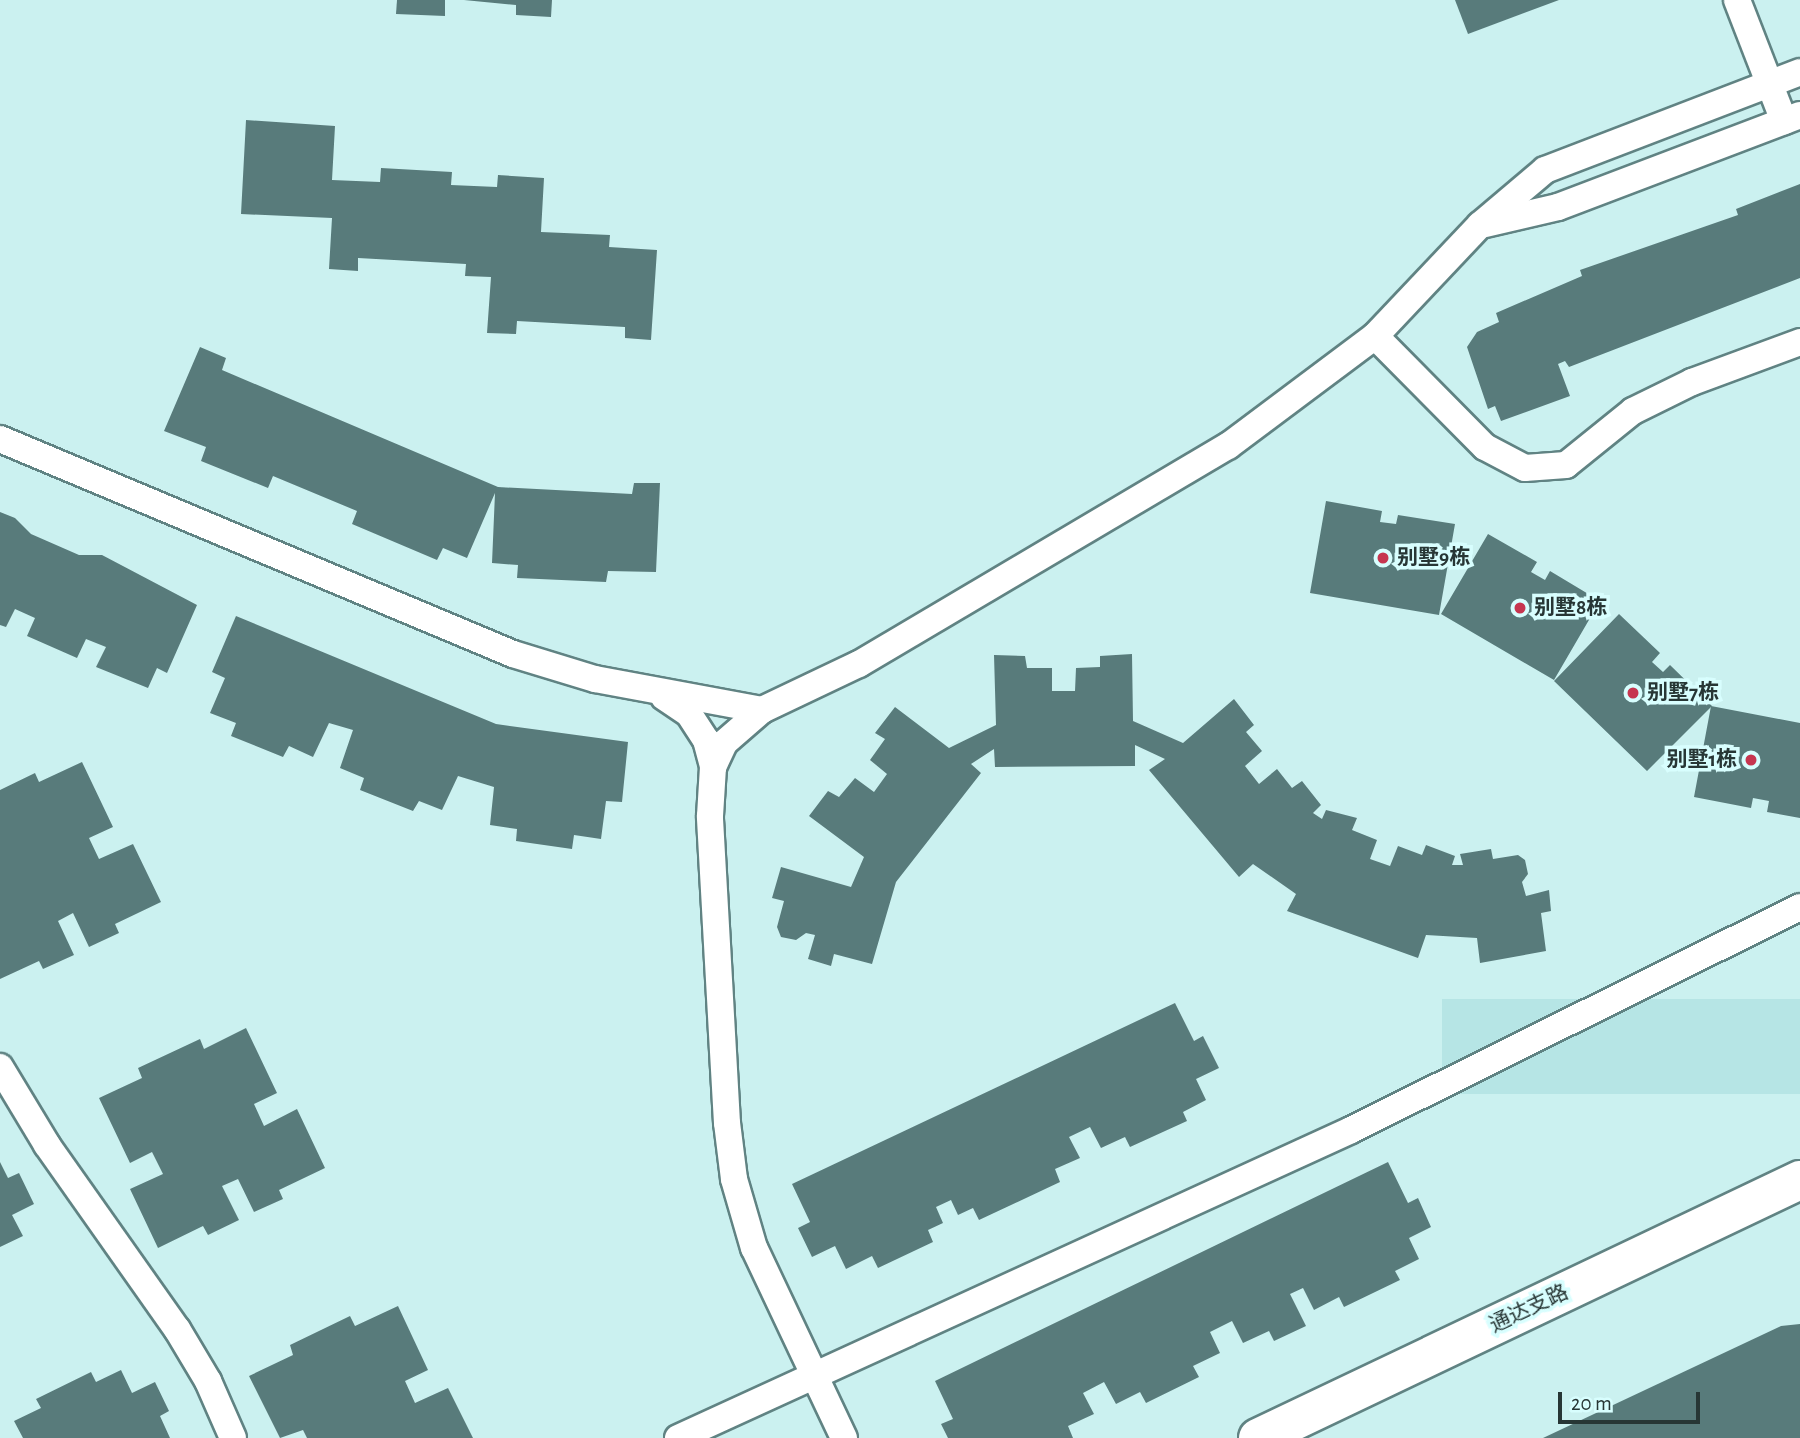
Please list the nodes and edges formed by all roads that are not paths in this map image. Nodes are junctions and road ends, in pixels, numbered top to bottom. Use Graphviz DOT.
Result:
graph roads {
  1 [pos="1737,0"];
  2 [pos="1800,72"];
  3 [pos="1769,84"];
  4 [pos="1792,118"];
  5 [pos="1480,225"];
  6 [pos="1375,336"];
  7 [pos="1800,342"];
  8 [pos="0,439"];
  9 [pos="652,691"];
  10 [pos="762,710"];
  11 [pos="713,767"];
  12 [pos="1800,907"];
  13 [pos="0,1067"];
  14 [pos="1800,1180"];
  15 [pos="814,1374"];
  16 [pos="233,1438"];
  17 [pos="678,1438"];
  18 [pos="844,1438"];
  19 [pos="1258,1438"];
  1 -- 3 [label="lane"];
  2 -- 3 [label="lane"];
  3 -- 4 [label="lane"];
  3 -- 5 [label="lane"];
  4 -- 5 [label="lane"];
  5 -- 6 [label="lane"];
  6 -- 7 [label="lane"];
  6 -- 10 [label="lane"];
  8 -- 9 [label="lane"];
  9 -- 10 [label="lane"];
  9 -- 11 [label="lane"];
  10 -- 11 [label="lane"];
  11 -- 15 [label="lane"];
  12 -- 15 [label="lane"];
  13 -- 16 [label="lane"];
  14 -- 19 [label="street, 通达支路"];
  15 -- 17 [label="lane"];
  15 -- 18 [label="lane"];
}
